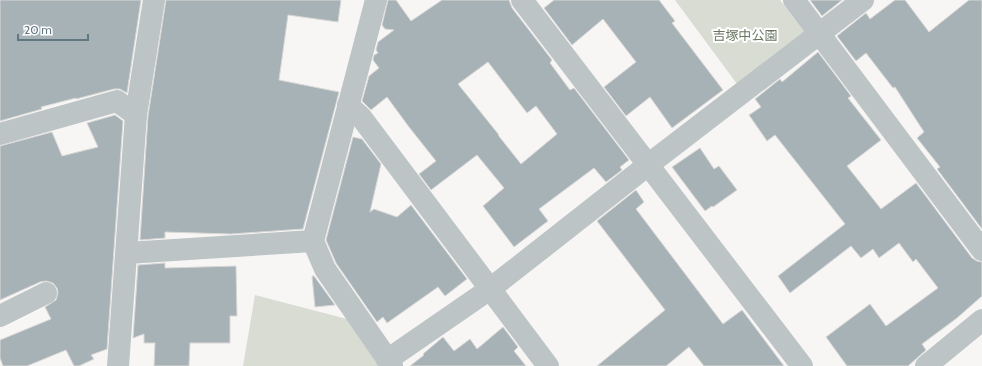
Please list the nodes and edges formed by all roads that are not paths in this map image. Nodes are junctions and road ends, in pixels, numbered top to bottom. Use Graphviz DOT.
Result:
graph roads {
  1 [pos="154,0"];
  2 [pos="376,0"];
  3 [pos="522,0"];
  4 [pos="794,0"];
  5 [pos="863,0"];
  6 [pos="820,33"];
  7 [pos="348,105"];
  8 [pos="136,115"];
  9 [pos="0,134"];
  10 [pos="648,165"];
  11 [pos="313,241"];
  12 [pos="982,250"];
  13 [pos="127,253"];
  14 [pos="490,289"];
  15 [pos="46,293"];
  16 [pos="0,316"];
  17 [pos="982,320"];
  18 [pos="390,363"];
  19 [pos="118,366"];
  20 [pos="548,366"];
  21 [pos="802,366"];
  22 [pos="926,366"];
  1 -- 8 [label="street"];
  2 -- 7 [label="street"];
  3 -- 10 [label="street"];
  4 -- 6 [label="street"];
  5 -- 6 [label="street"];
  6 -- 10 [label="street"];
  6 -- 12 [label="street"];
  7 -- 11 [label="street"];
  7 -- 14 [label="street"];
  8 -- 9 [label="street"];
  8 -- 13 [label="street"];
  10 -- 14 [label="street"];
  10 -- 21 [label="street"];
  11 -- 13 [label="street"];
  11 -- 18 [label="street"];
  13 -- 19 [label="street"];
  14 -- 18 [label="street"];
  14 -- 20 [label="street"];
  15 -- 16 [label="street"];
  17 -- 22 [label="street"];
}
